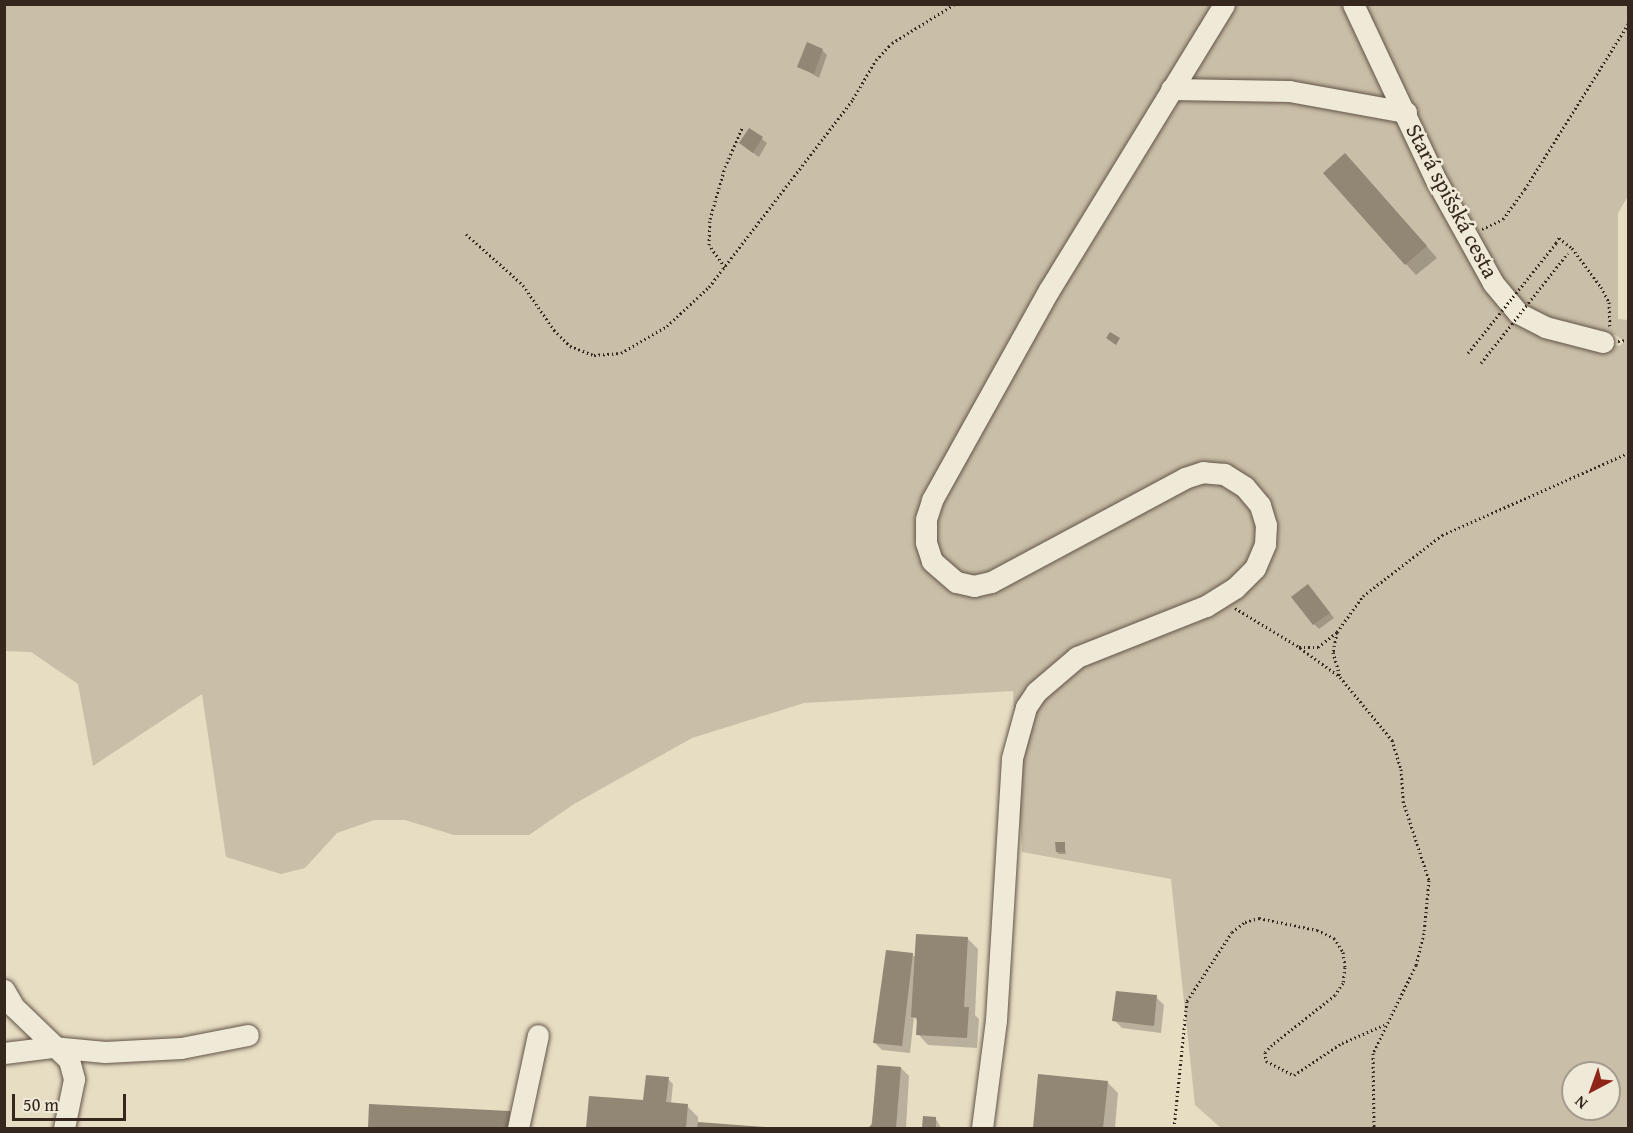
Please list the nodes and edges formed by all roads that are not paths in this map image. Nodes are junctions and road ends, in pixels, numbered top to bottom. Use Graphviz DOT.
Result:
graph roads {
  1 [pos="1224,4"];
  2 [pos="1353,4"];
  3 [pos="1171,89"];
  4 [pos="1406,112"];
  5 [pos="1603,342"];
  6 [pos="4,990"];
  7 [pos="248,1035"];
  8 [pos="538,1035"];
  9 [pos="52,1047"];
  10 [pos="4,1053"];
  11 [pos="64,1128"];
  12 [pos="518,1128"];
  13 [pos="982,1128"];
  1 -- 3 [label="street"];
  2 -- 4 [label="street, Stará spišská cesta"];
  3 -- 4 [label="street"];
  3 -- 13 [label="street"];
  4 -- 5 [label="street, Stará spišská cesta"];
  6 -- 9 [label="street"];
  7 -- 9 [label="street"];
  8 -- 12 [label="street"];
  9 -- 10 [label="street"];
  9 -- 11 [label="street"];
}
